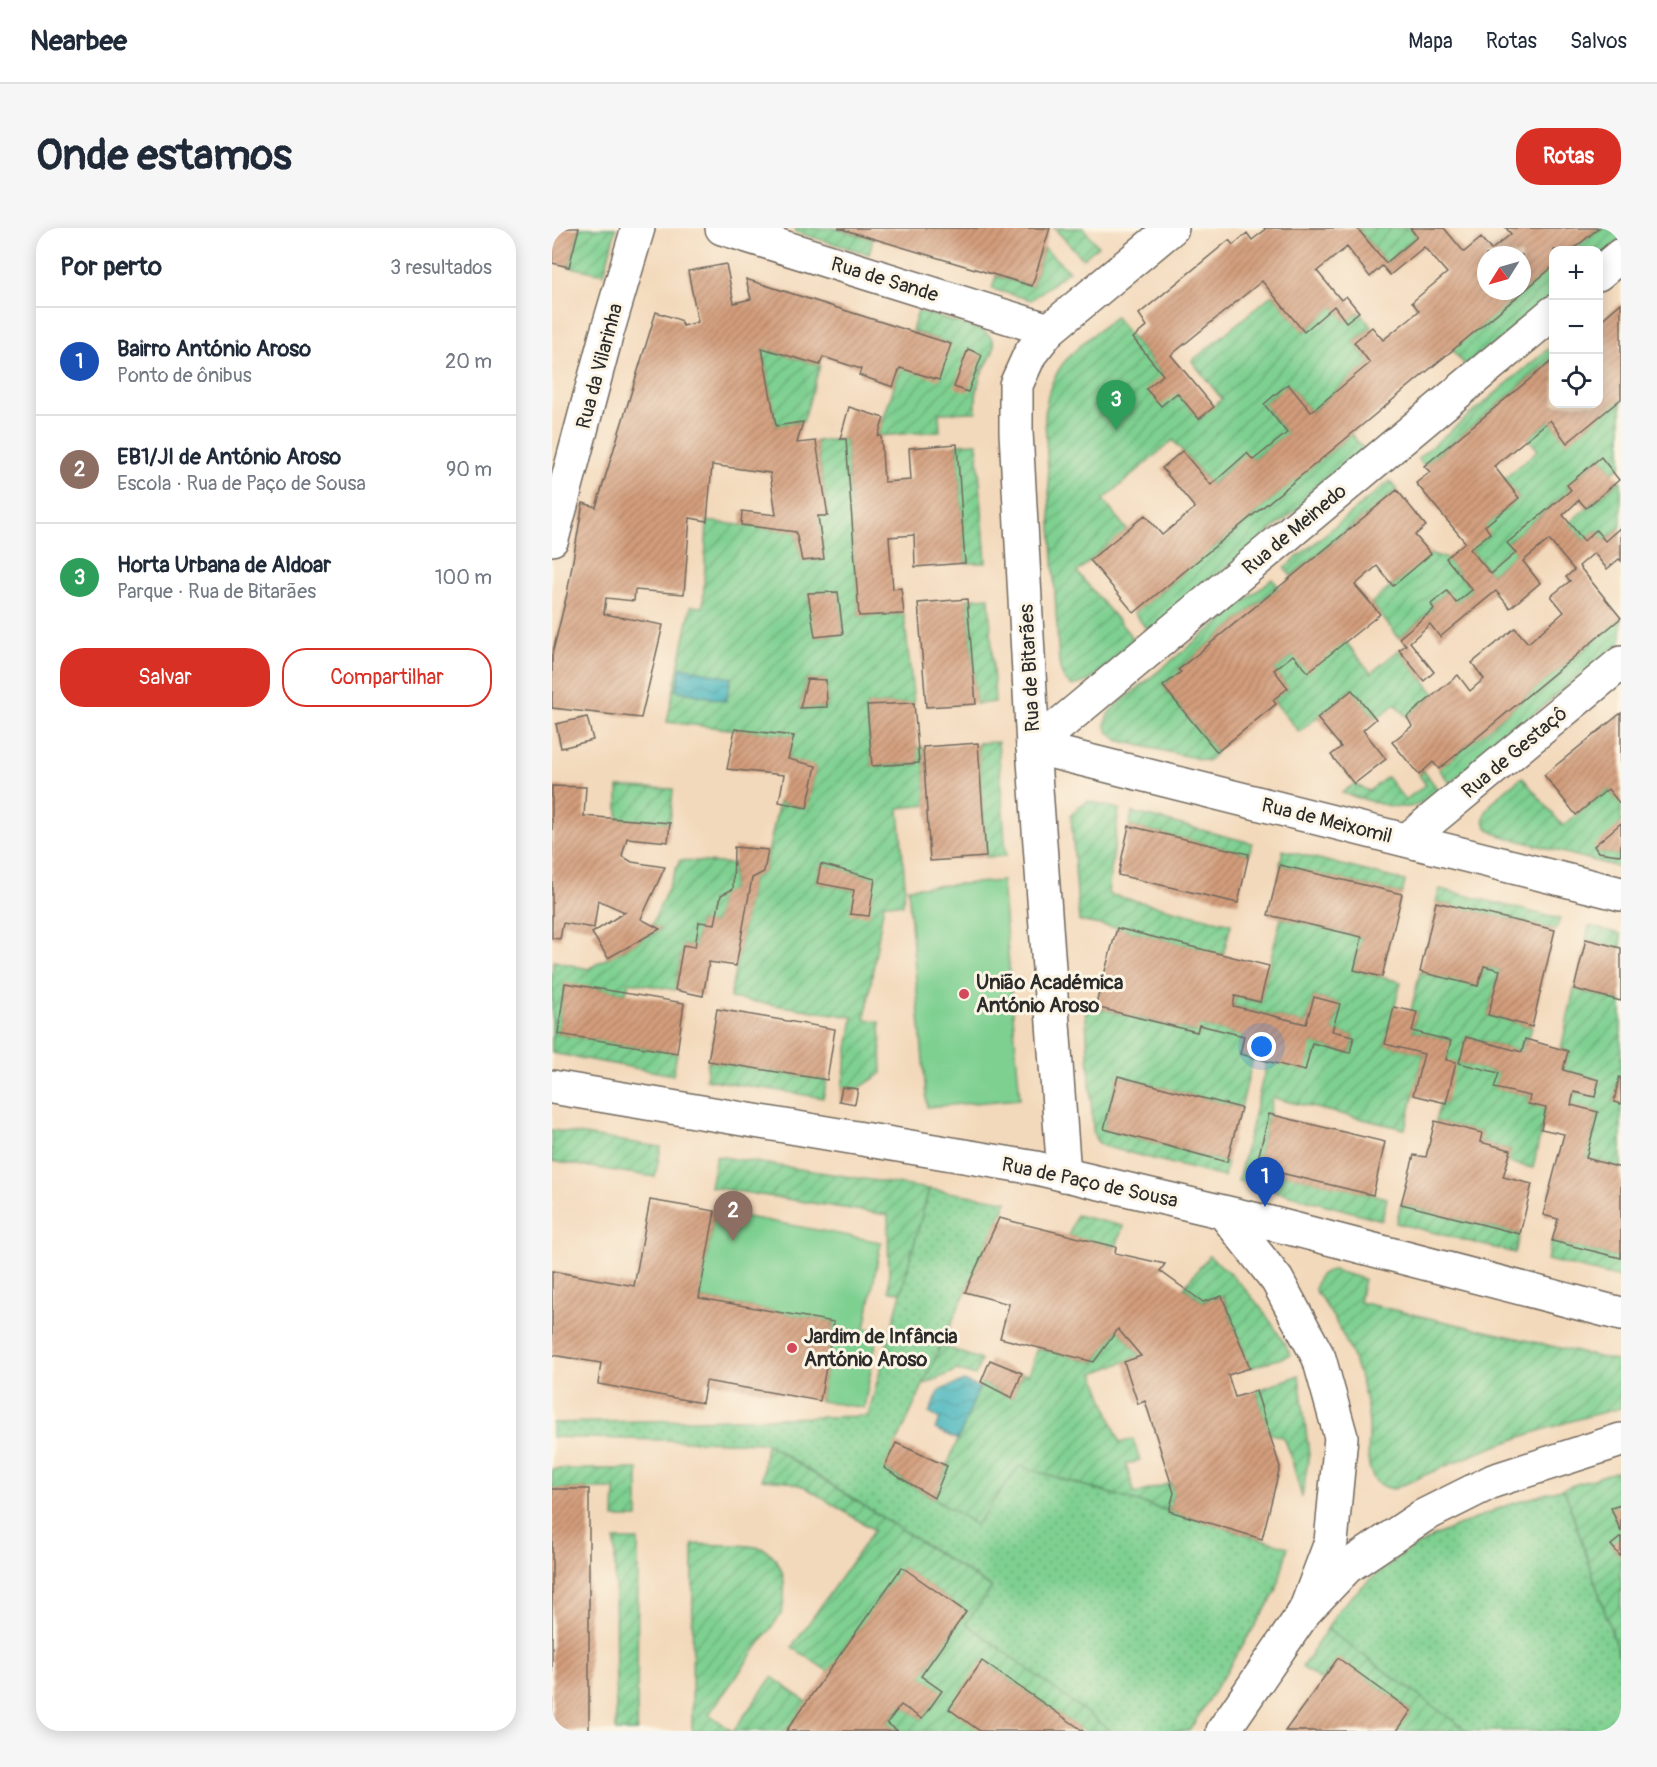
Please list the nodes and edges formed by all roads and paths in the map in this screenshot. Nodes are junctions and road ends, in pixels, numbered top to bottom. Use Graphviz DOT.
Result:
graph roads {
  1 [pos="638,228"];
  2 [pos="722,228"];
  3 [pos="1172,228"];
  4 [pos="1621,255"];
  5 [pos="1603,271"];
  6 [pos="1549,316"];
  7 [pos="1049,330"];
  8 [pos="552,539"];
  9 [pos="1621,663"];
  10 [pos="1033,747"];
  11 [pos="1407,840"];
  12 [pos="1621,894"];
  13 [pos="552,1087"];
  14 [pos="1064,1175"];
  15 [pos="1224,1213"];
  16 [pos="1621,1314"];
  17 [pos="1621,1440"];
  18 [pos="1305,1611"];
  19 [pos="1223,1731"];
  1 -- 8 [label="street, Rua da Vilarinha"];
  2 -- 7 [label="street, Rua de Sande"];
  3 -- 7 [label="street, Rua de Bitarães"];
  4 -- 5 [label="street"];
  6 -- 10 [label="street, Rua de Meinedo"];
  7 -- 10 [label="street, Rua de Bitarães"];
  9 -- 11 [label="street, Rua de Gestaçô"];
  10 -- 11 [label="street, Rua de Meixomil"];
  10 -- 14 [label="street, Rua de Bitarães"];
  11 -- 12 [label="street, Rua de Meixomil"];
  13 -- 14 [label="street, Rua de Paço de Sousa"];
  14 -- 15 [label="street, Rua de Paço de Sousa"];
  15 -- 16 [label="street, Rua de Paço de Sousa"];
  15 -- 18 [label="street"];
  17 -- 18 [label="street"];
  18 -- 19 [label="street"];
}
